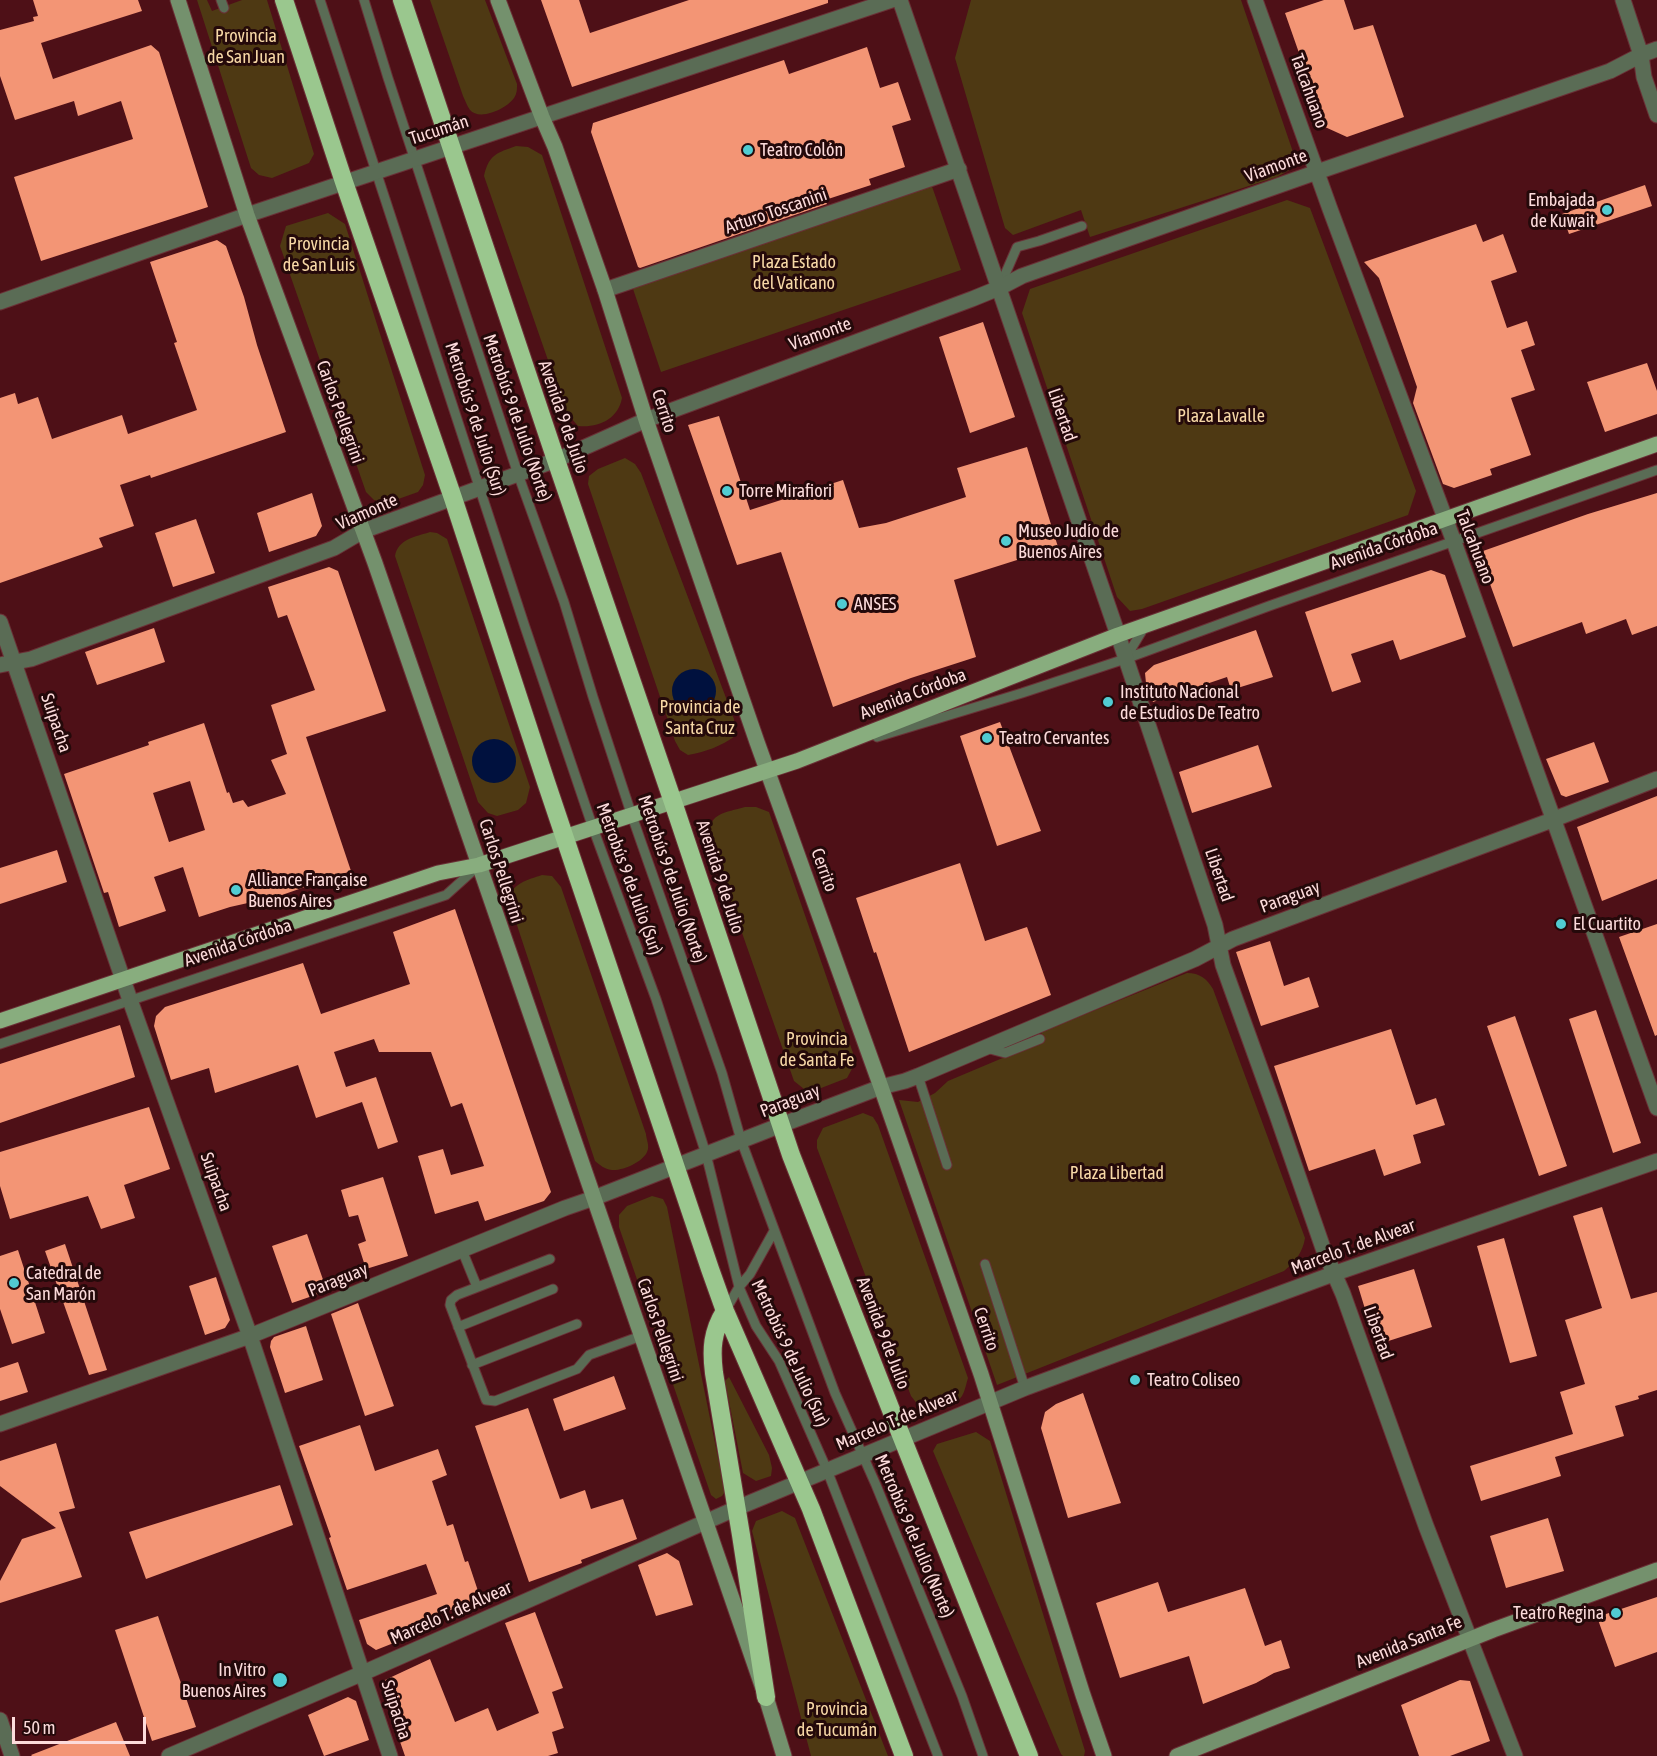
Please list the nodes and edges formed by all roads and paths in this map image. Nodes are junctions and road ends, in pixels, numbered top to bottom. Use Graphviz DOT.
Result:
graph roads {
  1 [pos="178,0"];
  2 [pos="285,0"];
  3 [pos="320,0"];
  4 [pos="364,0"];
  5 [pos="402,0"];
  6 [pos="498,0"];
  7 [pos="892,0"];
  8 [pos="900,0"];
  9 [pos="1255,0"];
  10 [pos="1623,0"];
  11 [pos="1657,49"];
  12 [pos="1641,55"];
  13 [pos="1657,115"];
  14 [pos="542,117"];
  15 [pos="450,146"];
  16 [pos="415,158"];
  17 [pos="959,169"];
  18 [pos="375,171"];
  19 [pos="1317,172"];
  20 [pos="344,182"];
  21 [pos="247,215"];
  22 [pos="1082,226"];
  23 [pos="999,288"];
  24 [pos="605,290"];
  25 [pos="0,302"];
  26 [pos="646,420"];
  27 [pos="1657,444"];
  28 [pos="555,460"];
  29 [pos="1657,470"];
  30 [pos="518,474"];
  31 [pos="480,488"];
  32 [pos="453,498"];
  33 [pos="1444,519"];
  34 [pos="363,531"];
  35 [pos="1454,542"];
  36 [pos="0,622"];
  37 [pos="1145,626"];
  38 [pos="1118,635"];
  39 [pos="1125,659"];
  40 [pos="7,663"];
  41 [pos="797,761"];
  42 [pos="767,771"];
  43 [pos="1657,779"];
  44 [pos="673,802"];
  45 [pos="632,816"];
  46 [pos="1552,820"];
  47 [pos="592,828"];
  48 [pos="564,837"];
  49 [pos="479,866"];
  50 [pos="1220,946"];
  51 [pos="124,979"];
  52 [pos="130,1000"];
  53 [pos="0,1021"];
  54 [pos="1040,1039"];
  55 [pos="0,1044"];
  56 [pos="984,1048"];
  57 [pos="918,1076"];
  58 [pos="881,1087"];
  59 [pos="1657,1108"];
  60 [pos="781,1125"];
  61 [pos="741,1140"];
  62 [pos="706,1154"];
  63 [pos="1657,1161"];
  64 [pos="947,1165"];
  65 [pos="675,1166"];
  66 [pos="594,1198"];
  67 [pos="774,1231"];
  68 [pos="462,1250"];
  69 [pos="550,1259"];
  70 [pos="985,1263"];
  71 [pos="1333,1274"];
  72 [pos="477,1287"];
  73 [pos="739,1287"];
  74 [pos="553,1289"];
  75 [pos="725,1311"];
  76 [pos="577,1324"];
  77 [pos="459,1327"];
  78 [pos="250,1336"];
  79 [pos="641,1336"];
  80 [pos="472,1365"];
  81 [pos="1025,1388"];
  82 [pos="990,1403"];
  83 [pos="0,1424"];
  84 [pos="903,1439"];
  85 [pos="863,1456"];
  86 [pos="827,1470"];
  87 [pos="800,1482"];
  88 [pos="737,1508"];
  89 [pos="705,1522"];
  90 [pos="1657,1569"];
  91 [pos="1470,1639"];
  92 [pos="363,1673"];
  93 [pos="766,1697"];
  94 [pos="0,1720"];
  95 [pos="12,1756"];
  96 [pos="169,1756"];
  97 [pos="390,1756"];
  98 [pos="784,1756"];
  99 [pos="904,1756"];
  100 [pos="938,1756"];
  101 [pos="983,1756"];
  102 [pos="1029,1756"];
  103 [pos="1104,1756"];
  104 [pos="1177,1756"];
  105 [pos="1515,1756"];
  1 -- 21 [label="street, Carlos Pellegrini"];
  2 -- 20 [label="highway"];
  3 -- 18 [label="lane, Metrobús 9 de Julio (Sur)"];
  4 -- 16 [label="lane, Metrobús 9 de Julio (Norte)"];
  5 -- 15 [label="highway, Avenida 9 de Julio"];
  6 -- 14 [label="street, Cerrito"];
  7 -- 14 [label="street, Tucumán"];
  8 -- 17 [label="street, Libertad"];
  9 -- 19 [label="street, Talcahuano"];
  10 -- 12 [label="street"];
  11 -- 12 [label="street, Viamonte"];
  12 -- 13 [label="street"];
  12 -- 19 [label="street, Viamonte"];
  14 -- 15 [label="street, Tucumán"];
  14 -- 24 [label="street, Cerrito"];
  15 -- 16 [label="street, Tucumán"];
  15 -- 28 [label="highway, Avenida 9 de Julio"];
  16 -- 18 [label="street, Tucumán"];
  16 -- 30 [label="lane, Metrobús 9 de Julio (Norte)"];
  17 -- 23 [label="street, Libertad"];
  17 -- 24 [label="street, Arturo Toscanini"];
  18 -- 20 [label="street, Tucumán"];
  18 -- 31 [label="lane, Metrobús 9 de Julio (Sur)"];
  19 -- 23 [label="street, Viamonte"];
  19 -- 33 [label="street, Talcahuano"];
  20 -- 21 [label="street, Tucumán"];
  20 -- 32 [label="highway"];
  21 -- 25 [label="street, Tucumán"];
  21 -- 34 [label="street, Carlos Pellegrini"];
  22 -- 23 [label="lane"];
  23 -- 26 [label="street, Viamonte"];
  23 -- 38 [label="street, Libertad"];
  24 -- 26 [label="street, Cerrito"];
  26 -- 28 [label="street, Viamonte"];
  26 -- 42 [label="street, Cerrito"];
  27 -- 33 [label="main road, Avenida Córdoba"];
  28 -- 30 [label="street, Viamonte"];
  28 -- 44 [label="highway, Avenida 9 de Julio"];
  29 -- 35 [label="lane, Avenida Córdoba"];
  30 -- 31 [label="street, Viamonte"];
  30 -- 45 [label="lane, Metrobús 9 de Julio (Norte)"];
  31 -- 32 [label="street, Viamonte"];
  31 -- 47 [label="lane, Metrobús 9 de Julio (Sur)"];
  32 -- 34 [label="street, Viamonte"];
  32 -- 48 [label="highway"];
  33 -- 35 [label="street, Talcahuano"];
  33 -- 37 [label="main road, Avenida Córdoba"];
  34 -- 40 [label="street, Viamonte"];
  34 -- 49 [label="street, Carlos Pellegrini"];
  35 -- 39 [label="lane, Avenida Córdoba"];
  35 -- 46 [label="street, Talcahuano"];
  36 -- 40 [label="street, Suipacha"];
  37 -- 38 [label="main road, Avenida Córdoba"];
  37 -- 39 [label="lane"];
  38 -- 39 [label="street, Libertad"];
  38 -- 41 [label="main road, Avenida Córdoba"];
  39 -- 41 [label="lane, Avenida Córdoba"];
  39 -- 50 [label="street, Libertad"];
  40 -- 51 [label="street, Suipacha"];
  41 -- 42 [label="main road, Avenida Córdoba"];
  42 -- 44 [label="main road, Avenida Córdoba"];
  42 -- 58 [label="street, Cerrito"];
  43 -- 46 [label="street, Paraguay"];
  44 -- 45 [label="main road, Avenida Córdoba"];
  44 -- 60 [label="highway, Avenida 9 de Julio"];
  45 -- 47 [label="main road, Avenida Córdoba"];
  45 -- 61 [label="lane, Metrobús 9 de Julio (Norte)"];
  46 -- 50 [label="street, Paraguay"];
  46 -- 59 [label="street, Talcahuano"];
  47 -- 48 [label="main road, Avenida Córdoba"];
  47 -- 62 [label="lane, Metrobús 9 de Julio (Sur)"];
  48 -- 49 [label="main road, Avenida Córdoba"];
  48 -- 65 [label="highway"];
  49 -- 51 [label="main road, Avenida Córdoba"];
  49 -- 52 [label="lane, Avenida Córdoba"];
  49 -- 66 [label="street, Carlos Pellegrini"];
  50 -- 56 [label="street, Paraguay"];
  50 -- 71 [label="street, Libertad"];
  51 -- 52 [label="street, Suipacha"];
  51 -- 53 [label="main road, Avenida Córdoba"];
  52 -- 55 [label="lane, Avenida Córdoba"];
  52 -- 78 [label="street, Suipacha"];
  54 -- 56 [label="lane"];
  56 -- 57 [label="street, Paraguay"];
  57 -- 58 [label="street, Paraguay"];
  57 -- 64 [label="lane"];
  58 -- 60 [label="street, Paraguay"];
  58 -- 82 [label="street, Cerrito"];
  60 -- 61 [label="street, Paraguay"];
  60 -- 84 [label="highway, Avenida 9 de Julio"];
  61 -- 62 [label="street, Paraguay"];
  61 -- 67 [label="lane, Metrobús 9 de Julio (Norte)"];
  62 -- 65 [label="street, Paraguay"];
  62 -- 73 [label="lane, Metrobús 9 de Julio (Sur)"];
  63 -- 71 [label="street, Marcelo T. de Alvear"];
  65 -- 66 [label="street, Paraguay"];
  65 -- 75 [label="highway"];
  66 -- 68 [label="street, Paraguay"];
  66 -- 79 [label="street, Carlos Pellegrini"];
  67 -- 73 [label="lane"];
  67 -- 85 [label="lane, Metrobús 9 de Julio (Norte)"];
  68 -- 72 [label="lane"];
  68 -- 78 [label="street, Paraguay"];
  69 -- 72 [label="lane"];
  70 -- 81 [label="lane"];
  71 -- 81 [label="street, Marcelo T. de Alvear"];
  71 -- 91 [label="street, Libertad"];
  72 -- 77 [label="lane"];
  73 -- 75 [label="lane"];
  73 -- 86 [label="lane, Metrobús 9 de Julio (Sur)"];
  74 -- 77 [label="lane"];
  75 -- 87 [label="highway"];
  75 -- 88 [label="highway"];
  76 -- 80 [label="lane"];
  77 -- 80 [label="lane"];
  78 -- 83 [label="street, Paraguay"];
  78 -- 92 [label="street, Suipacha"];
  79 -- 80 [label="lane"];
  79 -- 89 [label="street, Carlos Pellegrini"];
  81 -- 82 [label="street, Marcelo T. de Alvear"];
  82 -- 84 [label="street, Marcelo T. de Alvear"];
  82 -- 103 [label="street, Cerrito"];
  84 -- 85 [label="street, Marcelo T. de Alvear"];
  84 -- 102 [label="highway, Avenida 9 de Julio"];
  85 -- 86 [label="street, Marcelo T. de Alvear"];
  85 -- 101 [label="lane, Metrobús 9 de Julio (Norte)"];
  86 -- 87 [label="street, Marcelo T. de Alvear"];
  86 -- 100 [label="lane, Metrobús 9 de Julio (Sur)"];
  87 -- 88 [label="street, Marcelo T. de Alvear"];
  87 -- 99 [label="highway"];
  88 -- 89 [label="street, Marcelo T. de Alvear"];
  88 -- 93 [label="highway"];
  89 -- 92 [label="street, Marcelo T. de Alvear"];
  89 -- 93 [label="street, Carlos Pellegrini"];
  90 -- 91 [label="street, Avenida Santa Fe"];
  91 -- 104 [label="street, Avenida Santa Fe"];
  91 -- 105 [label="street, Libertad"];
  92 -- 96 [label="street, Marcelo T. de Alvear"];
  92 -- 97 [label="street, Suipacha"];
  93 -- 98 [label="street, Carlos Pellegrini"];
  94 -- 95 [label="street"];
}
